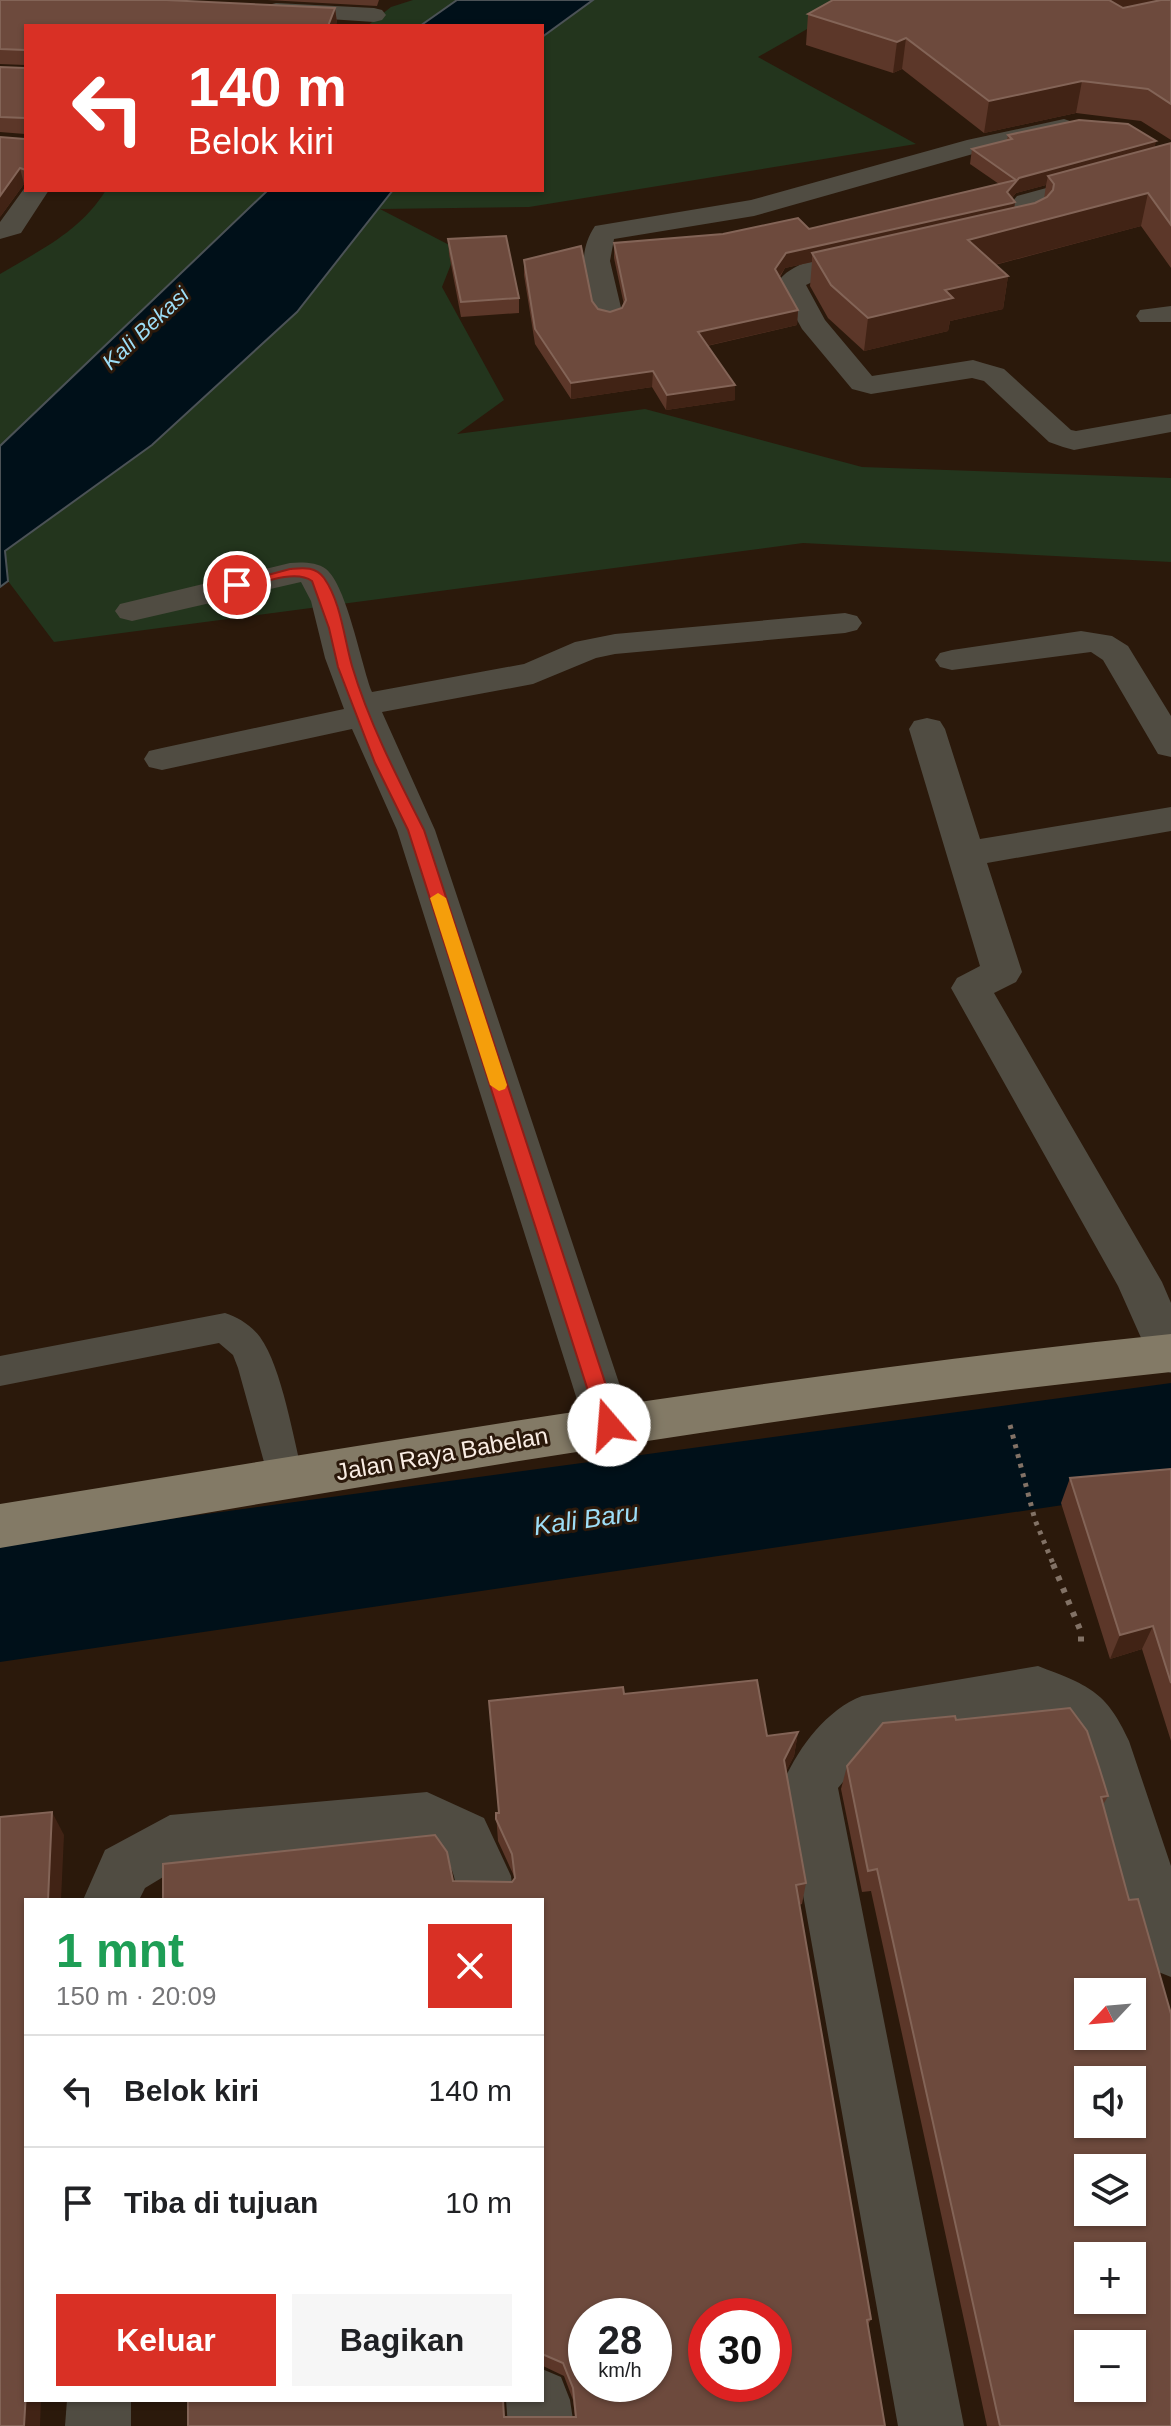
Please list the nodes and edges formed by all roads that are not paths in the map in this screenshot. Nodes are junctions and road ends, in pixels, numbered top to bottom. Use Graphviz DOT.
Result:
graph roads {
  1 [pos="252,9"];
  2 [pos="374,15"];
  3 [pos="1086,124"];
  4 [pos="1171,162"];
  5 [pos="35,192"];
  6 [pos="0,231"];
  7 [pos="975,237"];
  8 [pos="900,253"];
  9 [pos="609,316"];
  10 [pos="1171,423"];
  11 [pos="132,611"];
  12 [pos="845,623"];
  13 [pos="952,660"];
  14 [pos="364,710"];
  15 [pos="927,729"];
  16 [pos="1171,746"];
  17 [pos="162,759"];
  18 [pos="1171,819"];
  19 [pos="965,854"];
  20 [pos="1170,1354"];
  21 [pos="0,1371"];
  22 [pos="609,1425"];
  23 [pos="285,1480"];
  24 [pos="0,1526"];
  25 [pos="112,1898"];
  26 [pos="486,1898"];
  27 [pos="1171,1949"];
  28 [pos="99,2402"];
  29 [pos="538,2402"];
  30 [pos="98,2426"];
  31 [pos="541,2426"];
  32 [pos="931,2426"];
  1 -- 2 [label="street"];
  3 -- 9 [label="street"];
  4 -- 7 [label="street"];
  5 -- 6 [label="street"];
  8 -- 10 [label="street"];
  11 -- 14 [label="street"];
  12 -- 14 [label="street"];
  13 -- 16 [label="street"];
  14 -- 17 [label="street"];
  14 -- 22 [label="street"];
  15 -- 19 [label="street"];
  18 -- 19 [label="street"];
  19 -- 20 [label="street"];
  20 -- 22 [label="main road, Jalan Raya Babelan"];
  21 -- 23 [label="lane"];
  22 -- 23 [label="main road, Jalan Raya Babelan"];
  23 -- 24 [label="main road, Jalan Raya Babelan"];
  25 -- 26 [label="street"];
  27 -- 32 [label="street"];
  28 -- 30 [label="street"];
  29 -- 31 [label="street"];
}
